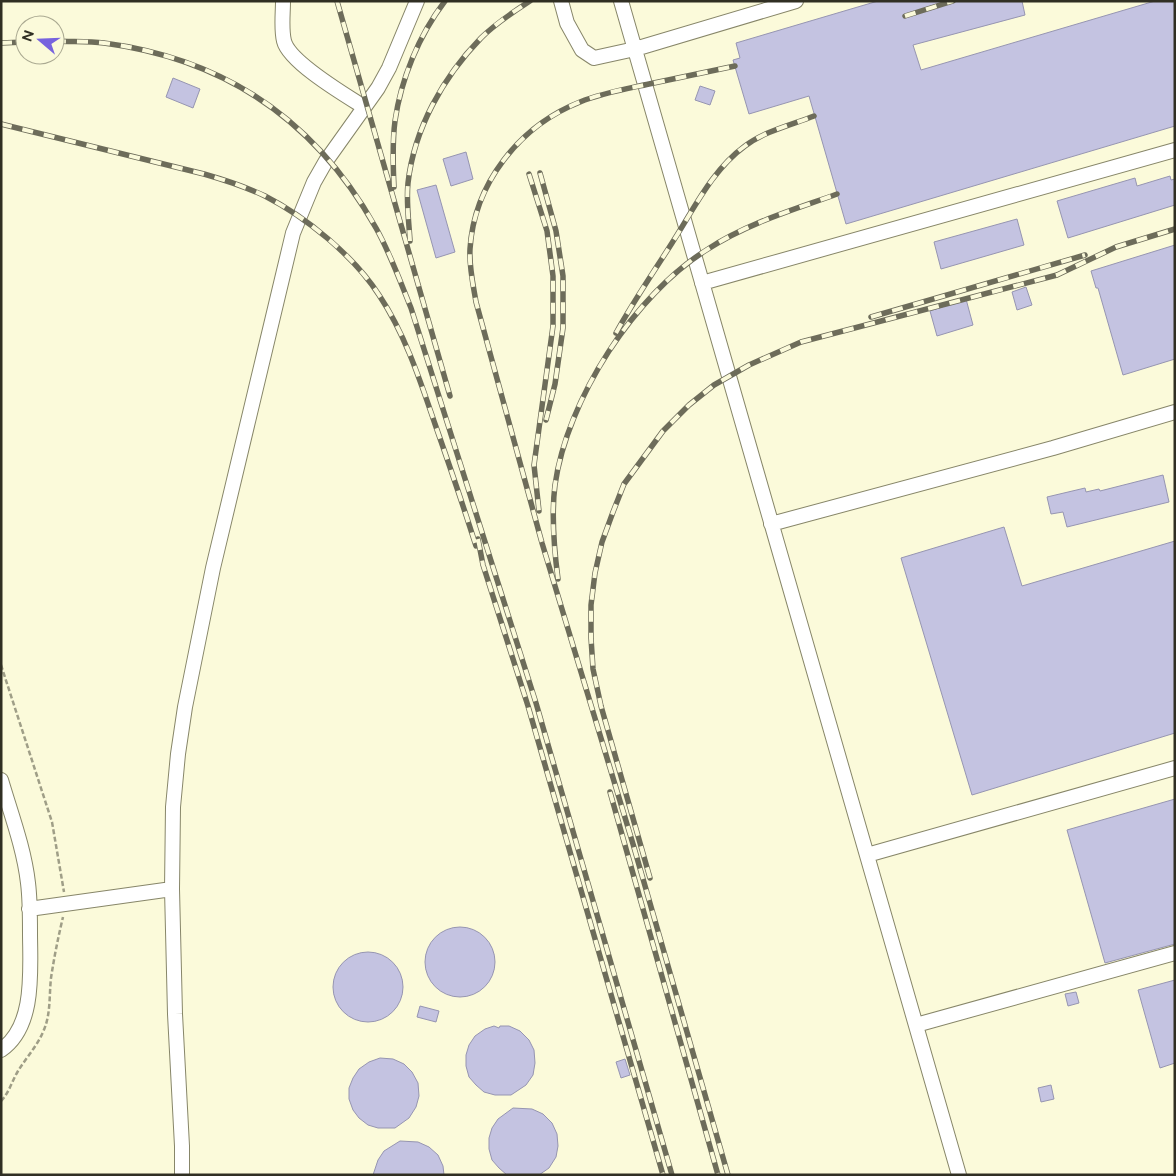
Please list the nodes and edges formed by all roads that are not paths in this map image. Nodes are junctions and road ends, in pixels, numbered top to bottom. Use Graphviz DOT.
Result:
graph roads {
  1 [pos="283,1"];
  2 [pos="417,1"];
  3 [pos="561,1"];
  4 [pos="621,1"];
  5 [pos="796,1"];
  6 [pos="635,50"];
  7 [pos="364,107"];
  8 [pos="1175,150"];
  9 [pos="702,283"];
  10 [pos="1175,412"];
  11 [pos="772,524"];
  12 [pos="1175,768"];
  13 [pos="1,780"];
  14 [pos="867,856"];
  15 [pos="172,889"];
  16 [pos="30,910"];
  17 [pos="1175,953"];
  18 [pos="916,1025"];
  19 [pos="1,1050"];
  20 [pos="182,1175"];
  21 [pos="959,1175"];
  1 -- 7 [label="lane"];
  2 -- 7 [label="lane"];
  3 -- 6 [label="lane"];
  4 -- 6 [label="lane"];
  5 -- 6 [label="lane"];
  6 -- 9 [label="lane"];
  7 -- 15 [label="lane"];
  8 -- 9 [label="lane"];
  9 -- 11 [label="lane"];
  10 -- 11 [label="lane"];
  11 -- 14 [label="lane"];
  12 -- 14 [label="lane"];
  13 -- 16 [label="lane"];
  14 -- 18 [label="lane"];
  15 -- 16 [label="lane"];
  15 -- 20 [label="lane"];
  16 -- 19 [label="lane"];
  17 -- 18 [label="lane"];
  18 -- 21 [label="lane"];
}
